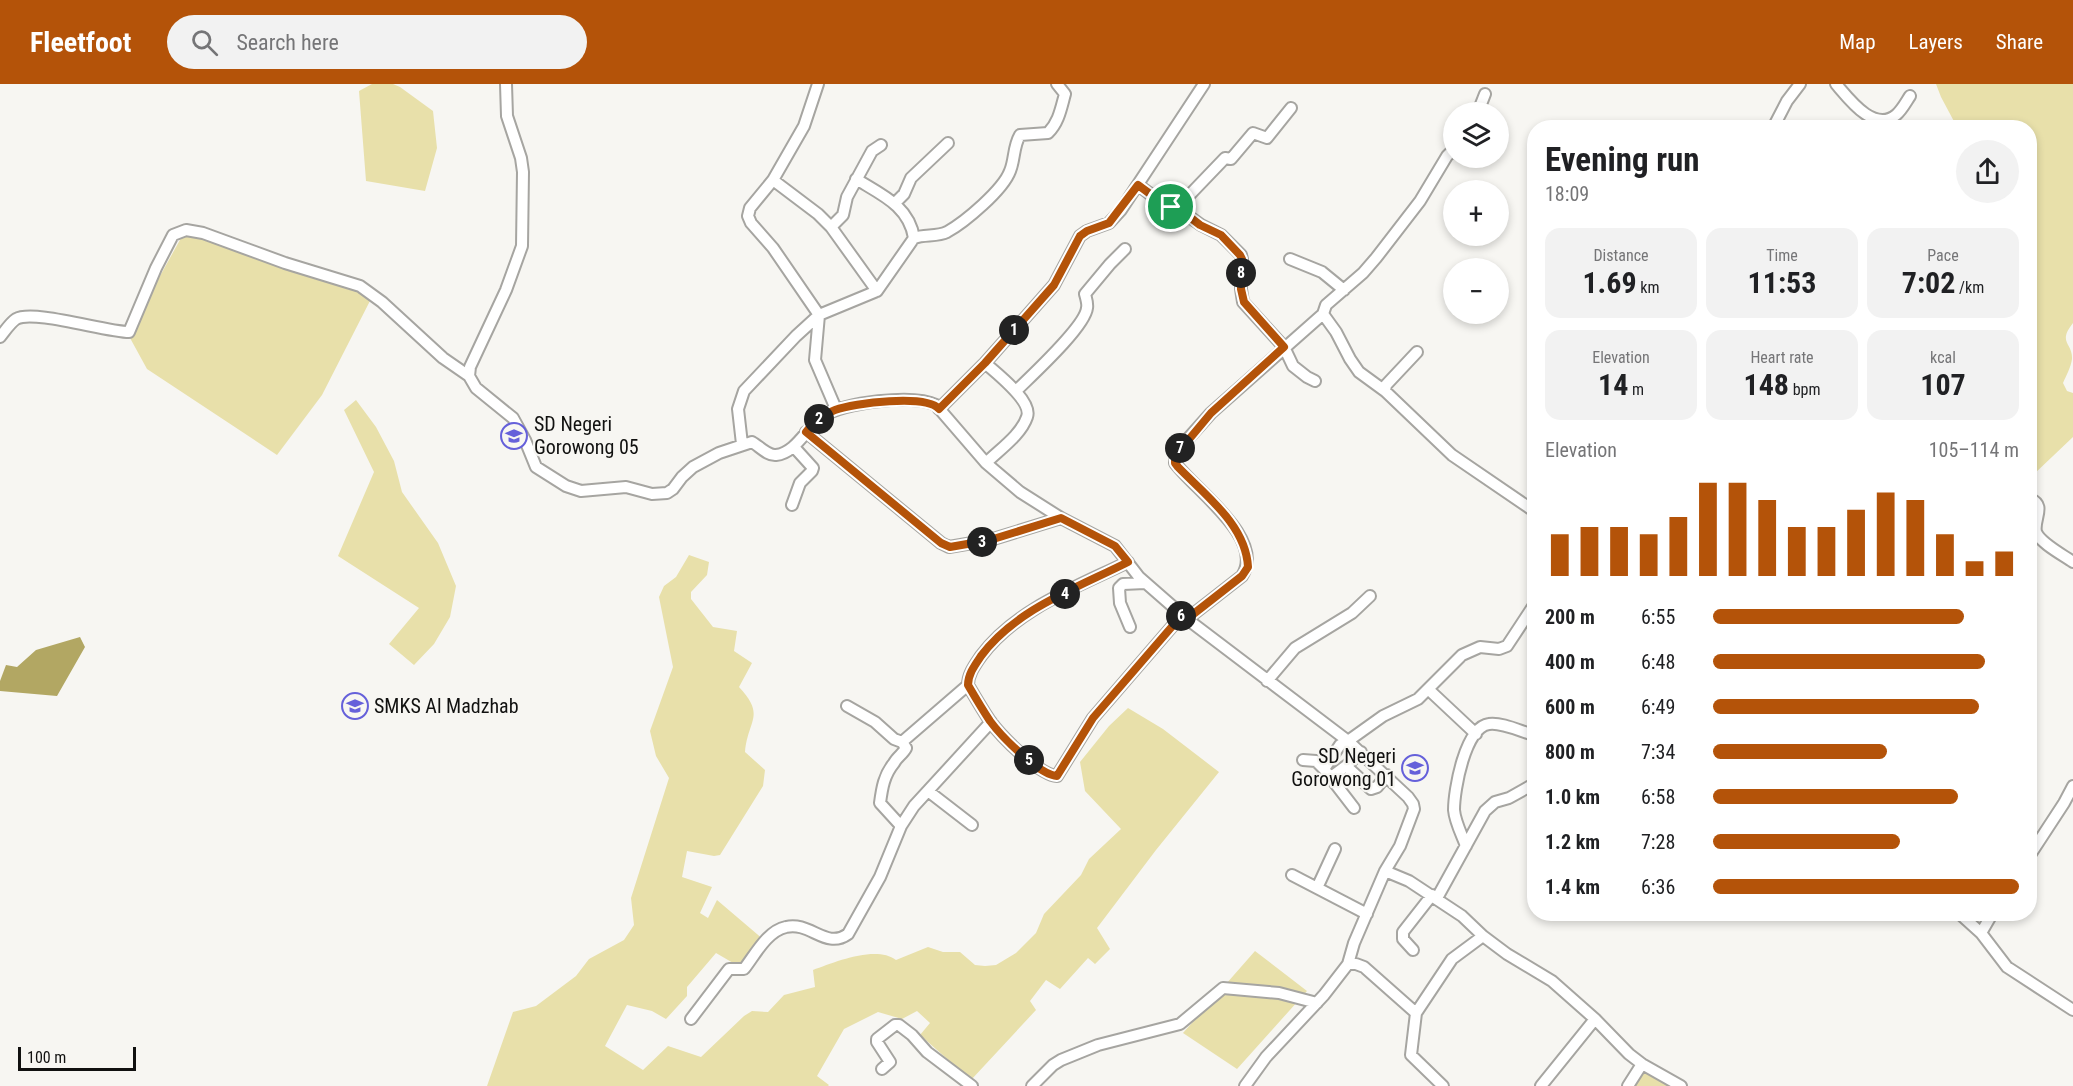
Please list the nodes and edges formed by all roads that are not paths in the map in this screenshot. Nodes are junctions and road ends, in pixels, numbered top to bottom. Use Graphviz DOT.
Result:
graph roads {
  1 [pos="506,84"];
  2 [pos="819,84"];
  3 [pos="1057,84"];
  4 [pos="1204,84"];
  5 [pos="1800,84"];
  6 [pos="1836,84"];
  7 [pos="1485,94"];
  8 [pos="1910,96"];
  9 [pos="1482,102"];
  10 [pos="1291,108"];
  11 [pos="1778,120"];
  12 [pos="1882,120"];
  13 [pos="1888,120"];
  14 [pos="948,143"];
  15 [pos="881,145"];
  16 [pos="1443,163"];
  17 [pos="856,179"];
  18 [pos="773,180"];
  19 [pos="1138,185"];
  20 [pos="896,202"];
  21 [pos="1178,208"];
  22 [pos="831,227"];
  23 [pos="914,238"];
  24 [pos="1125,249"];
  25 [pos="1290,259"];
  26 [pos="1344,290"];
  27 [pos="878,291"];
  28 [pos="1323,314"];
  29 [pos="819,315"];
  30 [pos="0,337"];
  31 [pos="1284,347"];
  32 [pos="1418,352"];
  33 [pos="985,363"];
  34 [pos="469,376"];
  35 [pos="1316,381"];
  36 [pos="1016,391"];
  37 [pos="1385,391"];
  38 [pos="836,409"];
  39 [pos="939,409"];
  40 [pos="806,432"];
  41 [pos="742,444"];
  42 [pos="794,447"];
  43 [pos="986,463"];
  44 [pos="2037,503"];
  45 [pos="792,505"];
  46 [pos="1527,506"];
  47 [pos="1061,518"];
  48 [pos="2037,520"];
  49 [pos="2037,534"];
  50 [pos="1128,562"];
  51 [pos="2073,562"];
  52 [pos="1145,583"];
  53 [pos="1370,596"];
  54 [pos="1527,616"];
  55 [pos="1184,617"];
  56 [pos="1130,627"];
  57 [pos="1267,681"];
  58 [pos="968,685"];
  59 [pos="1428,689"];
  60 [pos="847,706"];
  61 [pos="991,722"];
  62 [pos="1476,734"];
  63 [pos="1527,734"];
  64 [pos="1348,741"];
  65 [pos="902,742"];
  66 [pos="1361,752"];
  67 [pos="1303,760"];
  68 [pos="1346,766"];
  69 [pos="1327,773"];
  70 [pos="1387,775"];
  71 [pos="2073,786"];
  72 [pos="1527,788"];
  73 [pos="927,791"];
  74 [pos="2068,805"];
  75 [pos="1354,808"];
  76 [pos="972,825"];
  77 [pos="901,826"];
  78 [pos="1466,846"];
  79 [pos="2037,846"];
  80 [pos="1335,849"];
  81 [pos="1385,871"];
  82 [pos="1292,875"];
  83 [pos="1317,888"];
  84 [pos="1435,897"];
  85 [pos="1367,914"];
  86 [pos="1968,921"];
  87 [pos="1988,921"];
  88 [pos="1981,933"];
  89 [pos="1483,936"];
  90 [pos="1413,950"];
  91 [pos="1348,964"];
  92 [pos="1317,1003"];
  93 [pos="2073,1010"];
  94 [pos="1416,1013"];
  95 [pos="691,1019"];
  96 [pos="1595,1019"];
  97 [pos="1642,1064"];
  98 [pos="882,1069"];
  99 [pos="972,1086"];
  100 [pos="1032,1086"];
  101 [pos="1245,1086"];
  102 [pos="1443,1086"];
  103 [pos="1541,1086"];
  104 [pos="1628,1086"];
  105 [pos="1682,1086"];
  1 -- 34 [label="street"];
  2 -- 18 [label="street"];
  3 -- 23 [label="street"];
  4 -- 19 [label="street"];
  5 -- 11 [label="street"];
  6 -- 12 [label="street"];
  7 -- 9 [label="street"];
  8 -- 13 [label="street"];
  10 -- 21 [label="street"];
  14 -- 20 [label="street"];
  15 -- 17 [label="street"];
  16 -- 26 [label="street"];
  17 -- 20 [label="street"];
  17 -- 22 [label="street"];
  18 -- 22 [label="street"];
  18 -- 29 [label="street"];
  19 -- 21 [label="street"];
  19 -- 33 [label="street"];
  20 -- 23 [label="street"];
  21 -- 31 [label="street"];
  22 -- 27 [label="street"];
  23 -- 27 [label="street"];
  24 -- 36 [label="street"];
  25 -- 26 [label="street"];
  26 -- 28 [label="street"];
  27 -- 29 [label="street"];
  28 -- 31 [label="street"];
  28 -- 37 [label="street"];
  29 -- 38 [label="street"];
  29 -- 41 [label="street"];
  30 -- 34 [label="street"];
  31 -- 35 [label="street"];
  31 -- 55 [label="street"];
  32 -- 37 [label="street"];
  33 -- 36 [label="street"];
  33 -- 39 [label="street"];
  34 -- 41 [label="street"];
  36 -- 43 [label="street"];
  37 -- 46 [label="street"];
  38 -- 39 [label="street"];
  38 -- 40 [label="street"];
  39 -- 43 [label="street"];
  40 -- 42 [label="street"];
  40 -- 47 [label="street"];
  41 -- 42 [label="street"];
  42 -- 45 [label="street"];
  43 -- 47 [label="street"];
  44 -- 48 [label="street"];
  47 -- 50 [label="street"];
  49 -- 51 [label="street"];
  50 -- 52 [label="street"];
  50 -- 58 [label="street"];
  52 -- 55 [label="street"];
  52 -- 56 [label="street"];
  53 -- 57 [label="street"];
  54 -- 59 [label="street"];
  55 -- 57 [label="street"];
  55 -- 61 [label="street"];
  57 -- 64 [label="street"];
  58 -- 61 [label="street"];
  58 -- 65 [label="street"];
  59 -- 62 [label="street"];
  59 -- 64 [label="street"];
  60 -- 65 [label="street"];
  61 -- 73 [label="street"];
  62 -- 63 [label="street"];
  62 -- 78 [label="street"];
  64 -- 66 [label="street"];
  64 -- 69 [label="street"];
  65 -- 77 [label="street"];
  66 -- 68 [label="street"];
  66 -- 70 [label="street"];
  67 -- 69 [label="street"];
  68 -- 69 [label="street"];
  68 -- 70 [label="street"];
  69 -- 75 [label="street"];
  70 -- 81 [label="street"];
  71 -- 74 [label="street"];
  72 -- 78 [label="street"];
  73 -- 76 [label="street"];
  73 -- 77 [label="street"];
  74 -- 79 [label="street"];
  77 -- 95 [label="street"];
  78 -- 84 [label="street"];
  80 -- 83 [label="street"];
  81 -- 84 [label="street"];
  81 -- 85 [label="street"];
  82 -- 83 [label="street"];
  83 -- 85 [label="street"];
  84 -- 89 [label="street"];
  84 -- 90 [label="street"];
  85 -- 91 [label="street"];
  86 -- 88 [label="street"];
  87 -- 88 [label="street"];
  88 -- 93 [label="street"];
  89 -- 94 [label="street"];
  89 -- 96 [label="street"];
  91 -- 92 [label="street"];
  91 -- 94 [label="street"];
  92 -- 100 [label="street"];
  92 -- 101 [label="street"];
  94 -- 102 [label="street"];
  96 -- 97 [label="street"];
  96 -- 103 [label="street"];
  97 -- 104 [label="street"];
  97 -- 105 [label="street"];
  98 -- 99 [label="street"];
}
